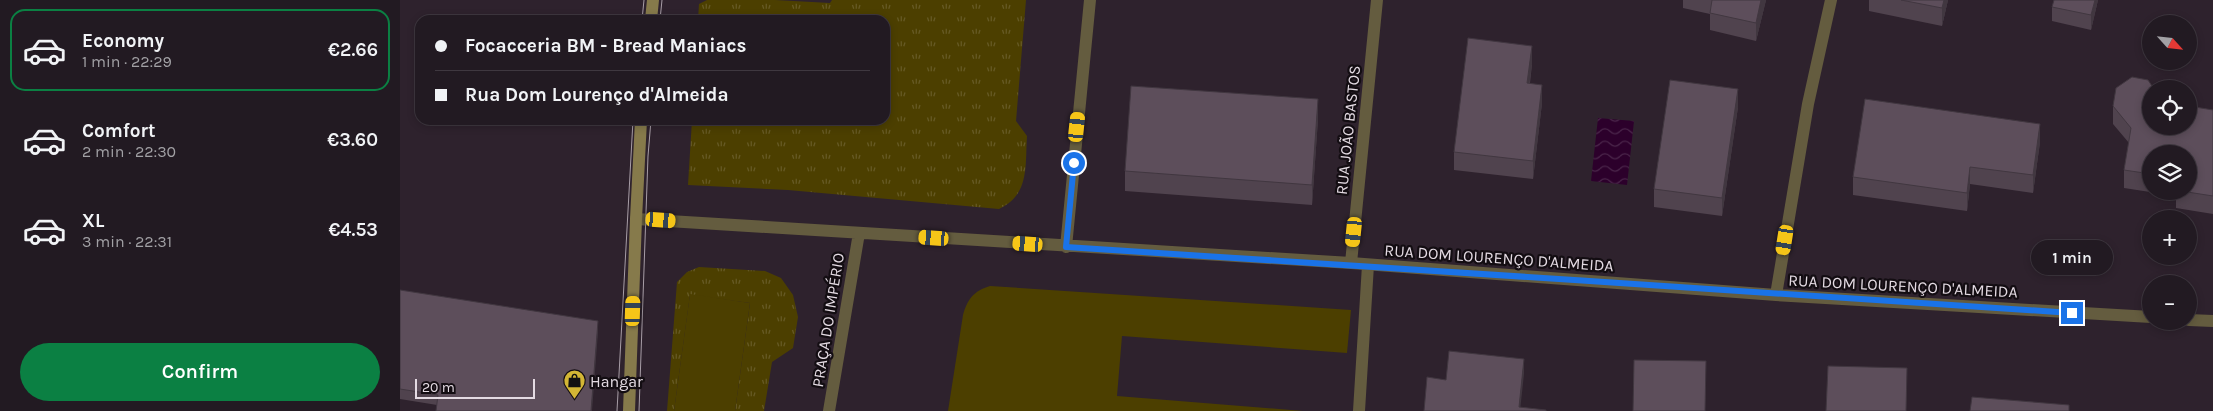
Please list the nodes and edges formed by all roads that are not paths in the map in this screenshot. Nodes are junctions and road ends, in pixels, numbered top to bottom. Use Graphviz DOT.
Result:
graph roads {
  1 [pos="653,0"];
  2 [pos="1090,0"];
  3 [pos="1377,0"];
  4 [pos="1831,0"];
  5 [pos="652,15"];
  6 [pos="642,125"];
  7 [pos="636,219"];
  8 [pos="859,233"];
  9 [pos="1066,247"];
  10 [pos="1351,263"];
  11 [pos="1368,265"];
  12 [pos="1776,295"];
  13 [pos="2142,317"];
  14 [pos="2197,320"];
  15 [pos="2213,321"];
  16 [pos="629,411"];
  17 [pos="829,411"];
  18 [pos="1358,411"];
  1 -- 5 [label="street"];
  2 -- 9 [label="street"];
  3 -- 10 [label="street, RUA JOÃO BASTOS"];
  4 -- 12 [label="street"];
  6 -- 7 [label="street"];
  7 -- 8 [label="street, RUA DOM LOURENÇO D'ALMEIDA"];
  7 -- 16 [label="street"];
  8 -- 9 [label="street, RUA DOM LOURENÇO D'ALMEIDA"];
  8 -- 17 [label="street, PRAÇA DO IMPÉRIO"];
  9 -- 10 [label="street, RUA DOM LOURENÇO D'ALMEIDA"];
  10 -- 11 [label="street, RUA DOM LOURENÇO D'ALMEIDA"];
  11 -- 12 [label="street, RUA DOM LOURENÇO D'ALMEIDA"];
  11 -- 18 [label="street"];
  12 -- 13 [label="street, RUA DOM LOURENÇO D'ALMEIDA"];
  14 -- 15 [label="street"];
}
